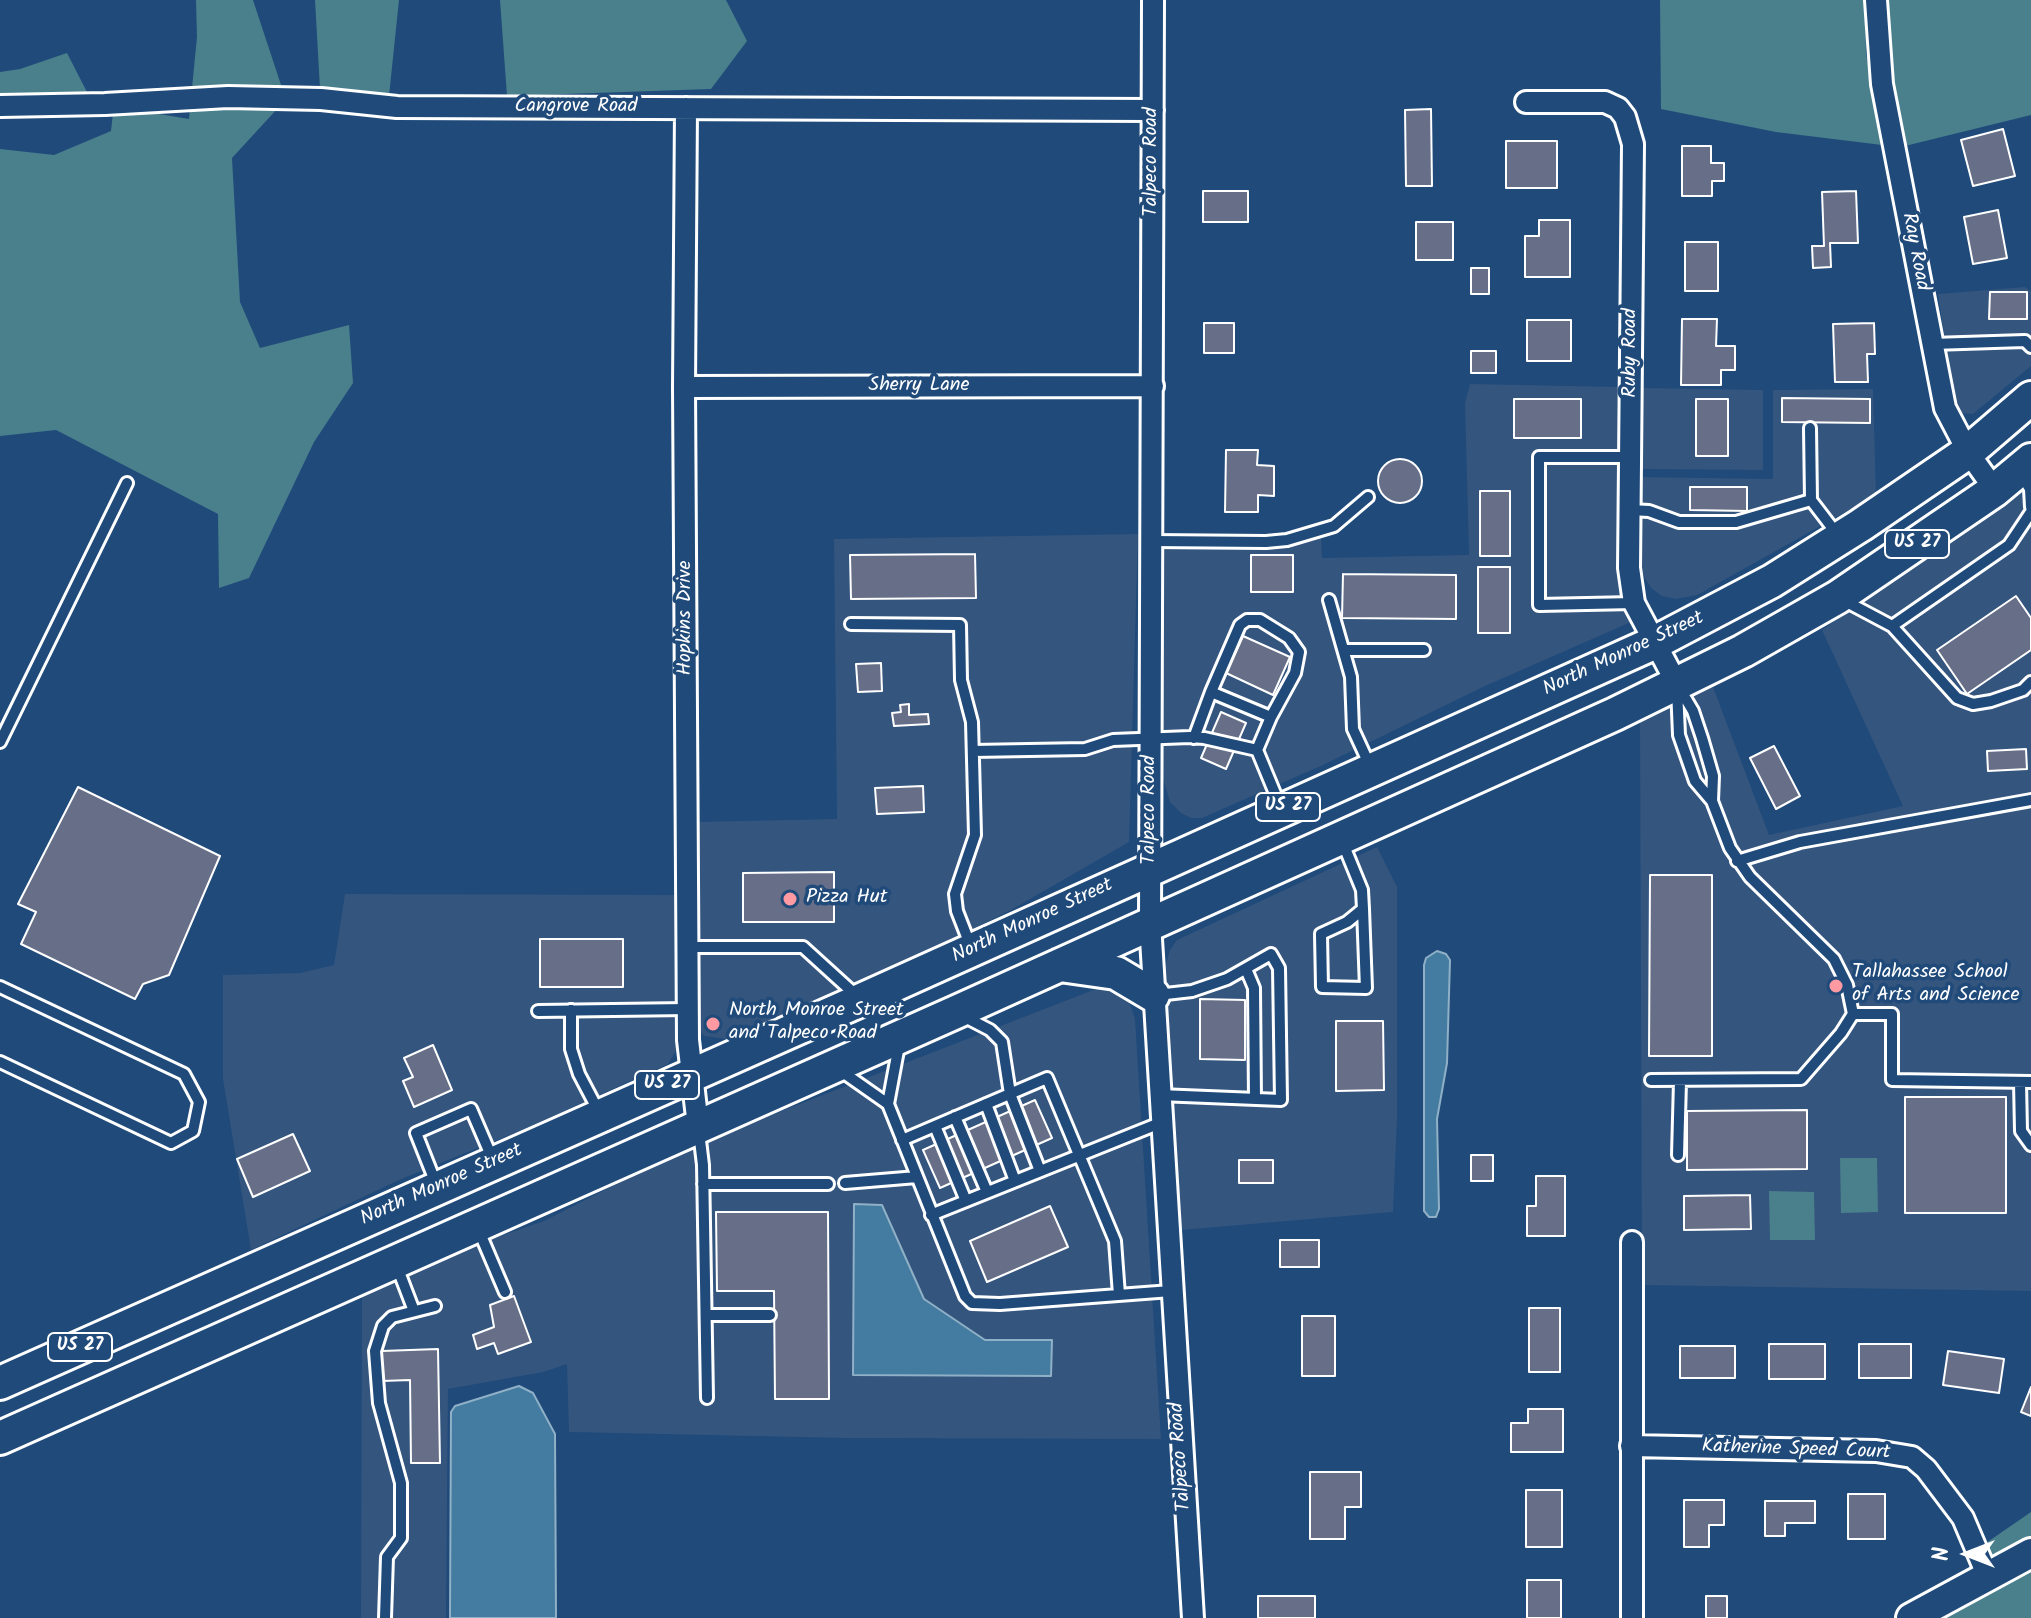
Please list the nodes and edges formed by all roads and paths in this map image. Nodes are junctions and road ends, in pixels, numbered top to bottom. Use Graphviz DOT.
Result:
graph roads {
  1 [pos="1153,0"];
  2 [pos="1876,0"];
  3 [pos="1526,102"];
  4 [pos="0,106"];
  5 [pos="686,108"];
  6 [pos="1153,110"];
  7 [pos="1932,344"];
  8 [pos="2031,347"];
  9 [pos="1153,386"];
  10 [pos="684,387"];
  11 [pos="2031,398"];
  12 [pos="1810,428"];
  13 [pos="1968,452"];
  14 [pos="1631,457"];
  15 [pos="2021,480"];
  16 [pos="127,483"];
  17 [pos="1368,497"];
  18 [pos="1811,500"];
  19 [pos="2031,509"];
  20 [pos="1630,510"];
  21 [pos="1840,538"];
  22 [pos="1152,541"];
  23 [pos="1838,597"];
  24 [pos="1329,600"];
  25 [pos="1634,603"];
  26 [pos="851,624"];
  27 [pos="1892,626"];
  28 [pos="1656,642"];
  29 [pos="1345,650"];
  30 [pos="1424,650"];
  31 [pos="2031,682"];
  32 [pos="1677,684"];
  33 [pos="1211,692"];
  34 [pos="1271,717"];
  35 [pos="1194,738"];
  36 [pos="1151,739"];
  37 [pos="0,742"];
  38 [pos="1257,750"];
  39 [pos="973,751"];
  40 [pos="1372,770"];
  41 [pos="2031,800"];
  42 [pos="1712,801"];
  43 [pos="1282,810"];
  44 [pos="1340,837"];
  45 [pos="1737,861"];
  46 [pos="1150,869"];
  47 [pos="1363,909"];
  48 [pos="1150,923"];
  49 [pos="688,947"];
  50 [pos="972,950"];
  51 [pos="1056,965"];
  52 [pos="1246,969"];
  53 [pos="0,987"];
  54 [pos="1153,995"];
  55 [pos="861,1000"];
  56 [pos="688,1009"];
  57 [pos="571,1010"];
  58 [pos="538,1011"];
  59 [pos="956,1012"];
  60 [pos="1853,1014"];
  61 [pos="901,1035"];
  62 [pos="0,1062"];
  63 [pos="834,1065"];
  64 [pos="692,1074"];
  65 [pos="1651,1080"];
  66 [pos="1680,1081"];
  67 [pos="2025,1082"];
  68 [pos="1010,1094"];
  69 [pos="1159,1095"];
  70 [pos="1255,1099"];
  71 [pos="888,1104"];
  72 [pos="986,1104"];
  73 [pos="601,1115"];
  74 [pos="955,1117"];
  75 [pos="1160,1123"];
  76 [pos="698,1126"];
  77 [pos="935,1126"];
  78 [pos="902,1140"];
  79 [pos="2031,1145"];
  80 [pos="1079,1155"];
  81 [pos="1678,1155"];
  82 [pos="484,1167"];
  83 [pos="1040,1171"];
  84 [pos="917,1177"];
  85 [pos="1015,1181"];
  86 [pos="845,1183"];
  87 [pos="703,1184"];
  88 [pos="828,1184"];
  89 [pos="438,1188"];
  90 [pos="987,1192"];
  91 [pos="966,1201"];
  92 [pos="931,1215"];
  93 [pos="486,1220"];
  94 [pos="1632,1242"];
  95 [pos="395,1261"];
  96 [pos="1171,1291"];
  97 [pos="505,1292"];
  98 [pos="1119,1295"];
  99 [pos="435,1306"];
  100 [pos="414,1311"];
  101 [pos="706,1315"];
  102 [pos="770,1315"];
  103 [pos="0,1383"];
  104 [pos="707,1398"];
  105 [pos="0,1438"];
  106 [pos="1631,1446"];
  107 [pos="2031,1553"];
  108 [pos="1988,1577"];
  109 [pos="385,1618"];
  110 [pos="1193,1618"];
  111 [pos="1632,1618"];
  112 [pos="1911,1618"];
  1 -- 6 [label="street, Talpeco Road"];
  2 -- 7 [label="street, Ray Road"];
  3 -- 14 [label="street, Ruby Road"];
  4 -- 5 [label="street, Cangrove Road"];
  5 -- 6 [label="street, Cangrove Road"];
  5 -- 10 [label="street, Hopkins Drive"];
  6 -- 9 [label="street, Talpeco Road"];
  7 -- 8 [label="lane"];
  7 -- 13 [label="street, Ray Road"];
  9 -- 10 [label="street, Sherry Lane"];
  9 -- 22 [label="street, Talpeco Road"];
  10 -- 49 [label="street, Hopkins Drive"];
  11 -- 13 [label="highway, North Monroe Street / US 27"];
  12 -- 18 [label="lane"];
  13 -- 15 [label="street, Ray Road"];
  13 -- 21 [label="highway, North Monroe Street / US 27"];
  14 -- 20 [label="street, Ruby Road"];
  14 -- 25 [label="lane"];
  15 -- 19 [label="lane"];
  15 -- 23 [label="highway, US 27"];
  16 -- 37 [label="lane"];
  17 -- 22 [label="lane"];
  18 -- 20 [label="lane"];
  18 -- 21 [label="lane"];
  19 -- 27 [label="lane"];
  20 -- 25 [label="street, Ruby Road"];
  21 -- 28 [label="highway, North Monroe Street / US 27"];
  22 -- 36 [label="street, Talpeco Road"];
  23 -- 27 [label="lane"];
  23 -- 32 [label="highway, US 27"];
  24 -- 29 [label="lane"];
  25 -- 28 [label="street, Ruby Road"];
  26 -- 39 [label="lane"];
  27 -- 31 [label="lane"];
  28 -- 32 [label="street, Ruby Road"];
  28 -- 40 [label="highway, North Monroe Street / US 27"];
  29 -- 30 [label="lane"];
  29 -- 40 [label="lane"];
  32 -- 42 [label="lane"];
  32 -- 42 [label="lane"];
  32 -- 44 [label="highway, US 27"];
  33 -- 34 [label="lane"];
  33 -- 34 [label="lane"];
  33 -- 35 [label="lane"];
  34 -- 38 [label="lane"];
  35 -- 36 [label="lane"];
  35 -- 38 [label="lane"];
  36 -- 39 [label="lane"];
  36 -- 46 [label="street, Talpeco Road"];
  38 -- 43 [label="lane"];
  39 -- 50 [label="lane"];
  40 -- 43 [label="highway, North Monroe Street / US 27"];
  41 -- 45 [label="lane"];
  42 -- 45 [label="lane"];
  43 -- 46 [label="highway, North Monroe Street / US 27"];
  44 -- 47 [label="lane"];
  44 -- 48 [label="highway, US 27"];
  45 -- 60 [label="lane"];
  46 -- 48 [label="street, Talpeco Road"];
  46 -- 50 [label="highway, North Monroe Street / US 27"];
  47 -- 47 [label="lane"];
  48 -- 51 [label="highway, US 27"];
  48 -- 54 [label="street, Talpeco Road"];
  49 -- 55 [label="lane"];
  49 -- 56 [label="street, Hopkins Drive"];
  50 -- 55 [label="highway, North Monroe Street / US 27"];
  51 -- 54 [label="highway"];
  51 -- 59 [label="highway, US 27"];
  52 -- 54 [label="lane"];
  52 -- 70 [label="lane"];
  52 -- 70 [label="lane"];
  53 -- 62 [label="lane"];
  54 -- 69 [label="street, Talpeco Road"];
  55 -- 64 [label="highway, North Monroe Street / US 27"];
  56 -- 57 [label="lane"];
  56 -- 64 [label="street, Hopkins Drive"];
  57 -- 58 [label="lane"];
  57 -- 73 [label="lane"];
  59 -- 61 [label="highway, US 27"];
  59 -- 68 [label="lane"];
  60 -- 66 [label="lane"];
  60 -- 67 [label="lane"];
  61 -- 63 [label="highway, US 27"];
  61 -- 71 [label="lane"];
  63 -- 71 [label="lane"];
  63 -- 76 [label="highway, US 27"];
  64 -- 73 [label="highway, North Monroe Street / US 27"];
  64 -- 76 [label="street, Hopkins Drive"];
  65 -- 66 [label="lane"];
  66 -- 81 [label="lane"];
  67 -- 79 [label="lane"];
  68 -- 72 [label="lane"];
  68 -- 80 [label="lane"];
  68 -- 83 [label="lane"];
  69 -- 70 [label="lane"];
  69 -- 75 [label="street, Talpeco Road"];
  71 -- 78 [label="lane"];
  72 -- 74 [label="lane"];
  72 -- 85 [label="lane"];
  73 -- 82 [label="highway, North Monroe Street / US 27"];
  74 -- 77 [label="lane"];
  74 -- 90 [label="lane"];
  75 -- 80 [label="lane"];
  75 -- 96 [label="street, Talpeco Road"];
  76 -- 87 [label="lane"];
  76 -- 93 [label="highway, US 27"];
  77 -- 78 [label="lane"];
  77 -- 91 [label="lane"];
  78 -- 84 [label="lane"];
  80 -- 83 [label="lane"];
  80 -- 98 [label="lane"];
  82 -- 89 [label="highway, North Monroe Street / US 27"];
  82 -- 89 [label="lane"];
  82 -- 93 [label="highway"];
  83 -- 85 [label="lane"];
  84 -- 86 [label="lane"];
  84 -- 92 [label="lane"];
  85 -- 90 [label="lane"];
  87 -- 88 [label="lane"];
  87 -- 101 [label="lane"];
  89 -- 103 [label="highway, North Monroe Street / US 27"];
  90 -- 91 [label="lane"];
  91 -- 92 [label="lane"];
  92 -- 98 [label="lane"];
  93 -- 95 [label="highway, US 27"];
  93 -- 97 [label="lane"];
  94 -- 106 [label="street"];
  95 -- 100 [label="lane"];
  95 -- 105 [label="highway, US 27"];
  96 -- 98 [label="lane"];
  96 -- 110 [label="street, Talpeco Road"];
  99 -- 100 [label="lane"];
  100 -- 109 [label="lane"];
  101 -- 102 [label="lane"];
  101 -- 104 [label="lane"];
  106 -- 108 [label="street, Katherine Speed Court"];
  106 -- 111 [label="street"];
  107 -- 108 [label="main road"];
  108 -- 112 [label="main road"];
}
